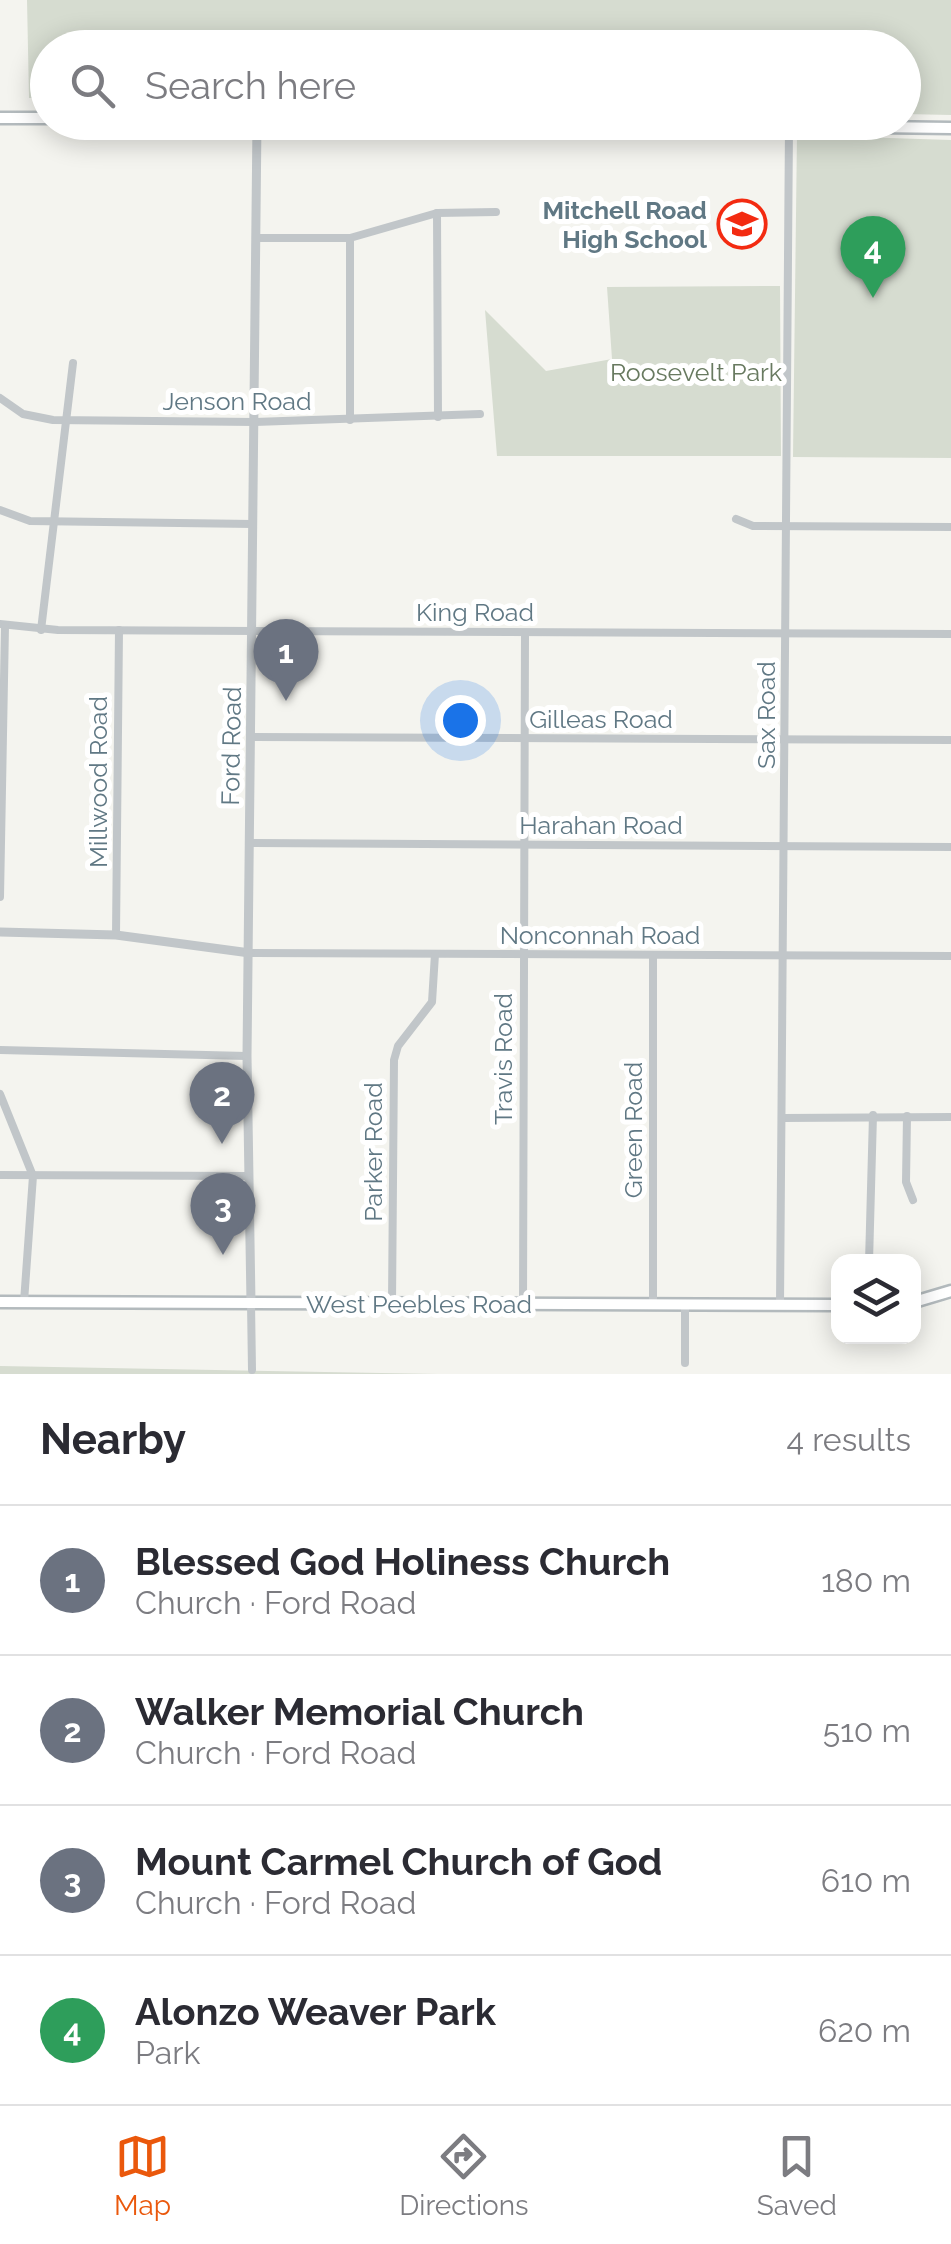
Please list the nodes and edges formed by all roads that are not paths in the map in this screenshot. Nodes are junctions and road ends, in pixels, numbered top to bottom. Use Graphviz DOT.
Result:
graph roads {
  1 [pos="0,118"];
  2 [pos="30,118"];
  3 [pos="921,128"];
  4 [pos="951,128"];
  5 [pos="258,140"];
  6 [pos="789,140"];
  7 [pos="496,212"];
  8 [pos="437,213"];
  9 [pos="257,238"];
  10 [pos="350,238"];
  11 [pos="73,363"];
  12 [pos="0,398"];
  13 [pos="480,414"];
  14 [pos="438,418"];
  15 [pos="64,420"];
  16 [pos="350,420"];
  17 [pos="255,422"];
  18 [pos="0,510"];
  19 [pos="736,519"];
  20 [pos="57,523"];
  21 [pos="253,524"];
  22 [pos="786,526"];
  23 [pos="951,527"];
  24 [pos="2,625"];
  25 [pos="41,630"];
  26 [pos="119,630"];
  27 [pos="252,630"];
  28 [pos="525,633"];
  29 [pos="786,634"];
  30 [pos="951,634"];
  31 [pos="251,737"];
  32 [pos="524,738"];
  33 [pos="786,740"];
  34 [pos="951,740"];
  35 [pos="250,843"];
  36 [pos="524,845"];
  37 [pos="786,846"];
  38 [pos="951,847"];
  39 [pos="0,897"];
  40 [pos="0,932"];
  41 [pos="116,935"];
  42 [pos="250,953"];
  43 [pos="435,954"];
  44 [pos="524,955"];
  45 [pos="652,956"];
  46 [pos="785,956"];
  47 [pos="951,956"];
  48 [pos="0,1050"];
  49 [pos="247,1056"];
  50 [pos="0,1094"];
  51 [pos="873,1115"];
  52 [pos="907,1116"];
  53 [pos="951,1117"];
  54 [pos="783,1118"];
  55 [pos="0,1175"];
  56 [pos="33,1176"];
  57 [pos="246,1176"];
  58 [pos="913,1200"];
  59 [pos="869,1254"];
  60 [pos="951,1291"];
  61 [pos="921,1300"];
  62 [pos="0,1302"];
  63 [pos="24,1302"];
  64 [pos="251,1303"];
  65 [pos="392,1303"];
  66 [pos="522,1304"];
  67 [pos="653,1304"];
  68 [pos="685,1304"];
  69 [pos="780,1305"];
  70 [pos="831,1305"];
  71 [pos="685,1363"];
  72 [pos="252,1370"];
  1 -- 2 [label="main road"];
  3 -- 4 [label="main road"];
  5 -- 9 [label="street, Ford Road"];
  6 -- 22 [label="street, Sax Road"];
  7 -- 8 [label="street"];
  8 -- 10 [label="street"];
  8 -- 14 [label="street"];
  9 -- 10 [label="street"];
  9 -- 17 [label="street, Ford Road"];
  10 -- 16 [label="street"];
  11 -- 15 [label="street"];
  12 -- 15 [label="street, Jenson Road"];
  13 -- 14 [label="street, Jenson Road"];
  14 -- 16 [label="street, Jenson Road"];
  15 -- 17 [label="street, Jenson Road"];
  15 -- 20 [label="street"];
  16 -- 17 [label="street, Jenson Road"];
  17 -- 21 [label="street, Ford Road"];
  18 -- 20 [label="street"];
  19 -- 22 [label="street"];
  20 -- 21 [label="street"];
  20 -- 25 [label="street"];
  21 -- 27 [label="street, Ford Road"];
  22 -- 23 [label="street"];
  22 -- 29 [label="street, Sax Road"];
  24 -- 25 [label="street, King Road"];
  24 -- 39 [label="street"];
  25 -- 26 [label="street, King Road"];
  26 -- 27 [label="street, King Road"];
  26 -- 41 [label="street, Millwood Road"];
  27 -- 28 [label="street, King Road"];
  27 -- 31 [label="street, Ford Road"];
  28 -- 29 [label="street, King Road"];
  28 -- 32 [label="street, Travis Road"];
  29 -- 30 [label="street, King Road"];
  29 -- 33 [label="street, Sax Road"];
  31 -- 32 [label="street, Gilleas Road"];
  31 -- 35 [label="street, Ford Road"];
  32 -- 33 [label="street, Gilleas Road"];
  32 -- 36 [label="street, Travis Road"];
  33 -- 34 [label="street, Gilleas Road"];
  33 -- 37 [label="street, Sax Road"];
  35 -- 36 [label="street, Harahan Road"];
  35 -- 42 [label="street, Ford Road"];
  36 -- 37 [label="street, Harahan Road"];
  36 -- 44 [label="street, Travis Road"];
  37 -- 38 [label="street, Harahan Road"];
  37 -- 46 [label="street, Sax Road"];
  40 -- 41 [label="street"];
  41 -- 42 [label="street"];
  42 -- 43 [label="street, Nonconnah Road"];
  42 -- 49 [label="street, Ford Road"];
  43 -- 44 [label="street, Nonconnah Road"];
  43 -- 65 [label="street, Parker Road"];
  44 -- 45 [label="street, Nonconnah Road"];
  44 -- 66 [label="street, Travis Road"];
  45 -- 46 [label="street, Nonconnah Road"];
  45 -- 67 [label="street, Green Road"];
  46 -- 47 [label="street, Nonconnah Road"];
  46 -- 54 [label="street, Sax Road"];
  48 -- 49 [label="street"];
  49 -- 57 [label="street, Ford Road"];
  50 -- 56 [label="street"];
  51 -- 52 [label="street"];
  51 -- 54 [label="street"];
  51 -- 59 [label="street"];
  52 -- 53 [label="street"];
  52 -- 58 [label="street"];
  54 -- 69 [label="street, Sax Road"];
  55 -- 56 [label="street"];
  56 -- 57 [label="street"];
  56 -- 63 [label="street"];
  57 -- 64 [label="street, Ford Road"];
  60 -- 61 [label="main road"];
  62 -- 63 [label="main road, West Peebles Road"];
  63 -- 64 [label="main road, West Peebles Road"];
  64 -- 65 [label="main road, West Peebles Road"];
  64 -- 72 [label="street, Ford Road"];
  65 -- 66 [label="main road, West Peebles Road"];
  66 -- 67 [label="main road, West Peebles Road"];
  67 -- 68 [label="main road, West Peebles Road"];
  68 -- 69 [label="main road, West Peebles Road"];
  68 -- 71 [label="street"];
  69 -- 70 [label="main road, West Peebles Road"];
}
